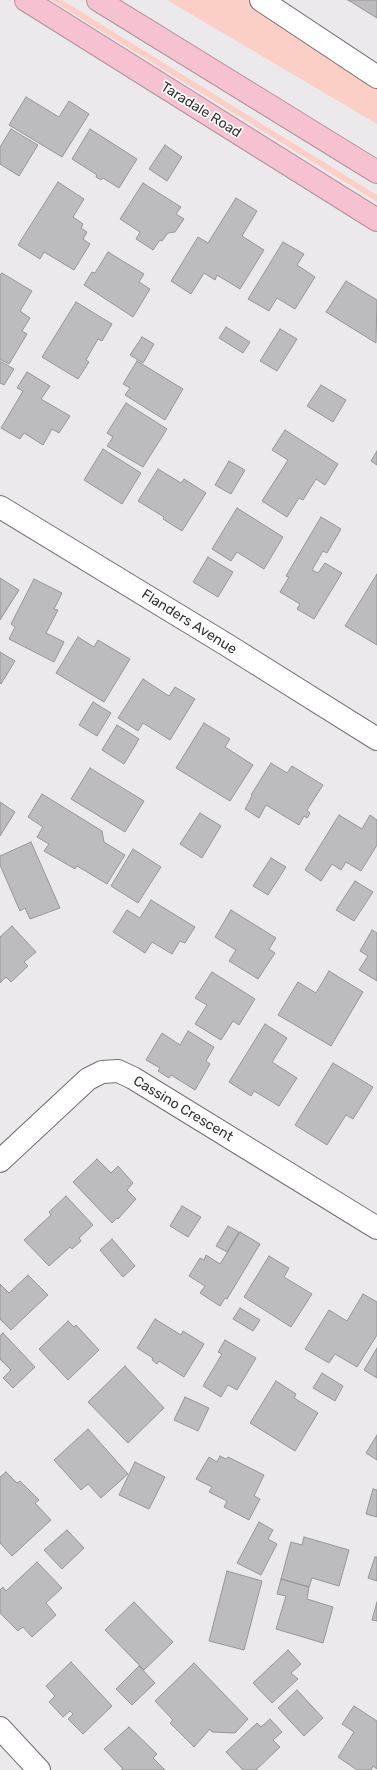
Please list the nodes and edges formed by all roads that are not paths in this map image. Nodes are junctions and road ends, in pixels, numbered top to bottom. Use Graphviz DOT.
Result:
graph roads {
  1 [pos="26,0"];
  2 [pos="98,0"];
  3 [pos="261,0"];
  4 [pos="377,77"];
  5 [pos="377,172"];
  6 [pos="377,220"];
  7 [pos="0,508"];
  8 [pos="377,739"];
  9 [pos="0,1161"];
  10 [pos="377,1228"];
  11 [pos="0,1728"];
  12 [pos="39,1770"];
  1 -- 6 [label="highway, Taradale Road"];
  2 -- 5 [label="highway"];
  3 -- 4 [label="street"];
  7 -- 8 [label="street, Flanders Avenue"];
  9 -- 10 [label="street, Cassino Crescent"];
  11 -- 12 [label="street"];
}
